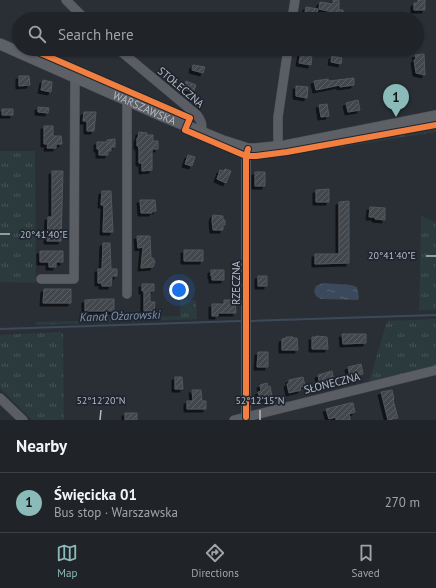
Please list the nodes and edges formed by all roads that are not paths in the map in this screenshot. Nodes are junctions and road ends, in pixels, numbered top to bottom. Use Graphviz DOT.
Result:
graph roads {
  1 [pos="66,0"];
  2 [pos="295,0"];
  3 [pos="78,12"];
  4 [pos="293,12"];
  5 [pos="0,44"];
  6 [pos="12,49"];
  7 [pos="26,56"];
  8 [pos="126,56"];
  9 [pos="287,56"];
  10 [pos="75,78"];
  11 [pos="127,100"];
  12 [pos="436,116"];
  13 [pos="201,132"];
  14 [pos="278,147"];
  15 [pos="248,149"];
  16 [pos="41,279"];
  17 [pos="127,294"];
  18 [pos="436,370"];
  19 [pos="0,398"];
  20 [pos="246,416"];
  21 [pos="22,420"];
  22 [pos="234,420"];
  1 -- 3 [label="street"];
  2 -- 4 [label="street"];
  5 -- 6 [label="main road, WARSZAWSKA"];
  7 -- 10 [label="main road, WARSZAWSKA"];
  8 -- 13 [label="street, STOŁECZNA"];
  9 -- 14 [label="street"];
  10 -- 11 [label="main road, WARSZAWSKA"];
  10 -- 16 [label="street"];
  11 -- 13 [label="main road, WARSZAWSKA"];
  11 -- 17 [label="street"];
  12 -- 14 [label="main road, WARSZAWSKA"];
  13 -- 15 [label="main road, WARSZAWSKA"];
  14 -- 15 [label="main road, WARSZAWSKA"];
  15 -- 20 [label="street, RZECZNA"];
  18 -- 20 [label="street, SŁONECZNA"];
  19 -- 21 [label="street"];
  20 -- 22 [label="street, SŁONECZNA"];
}
